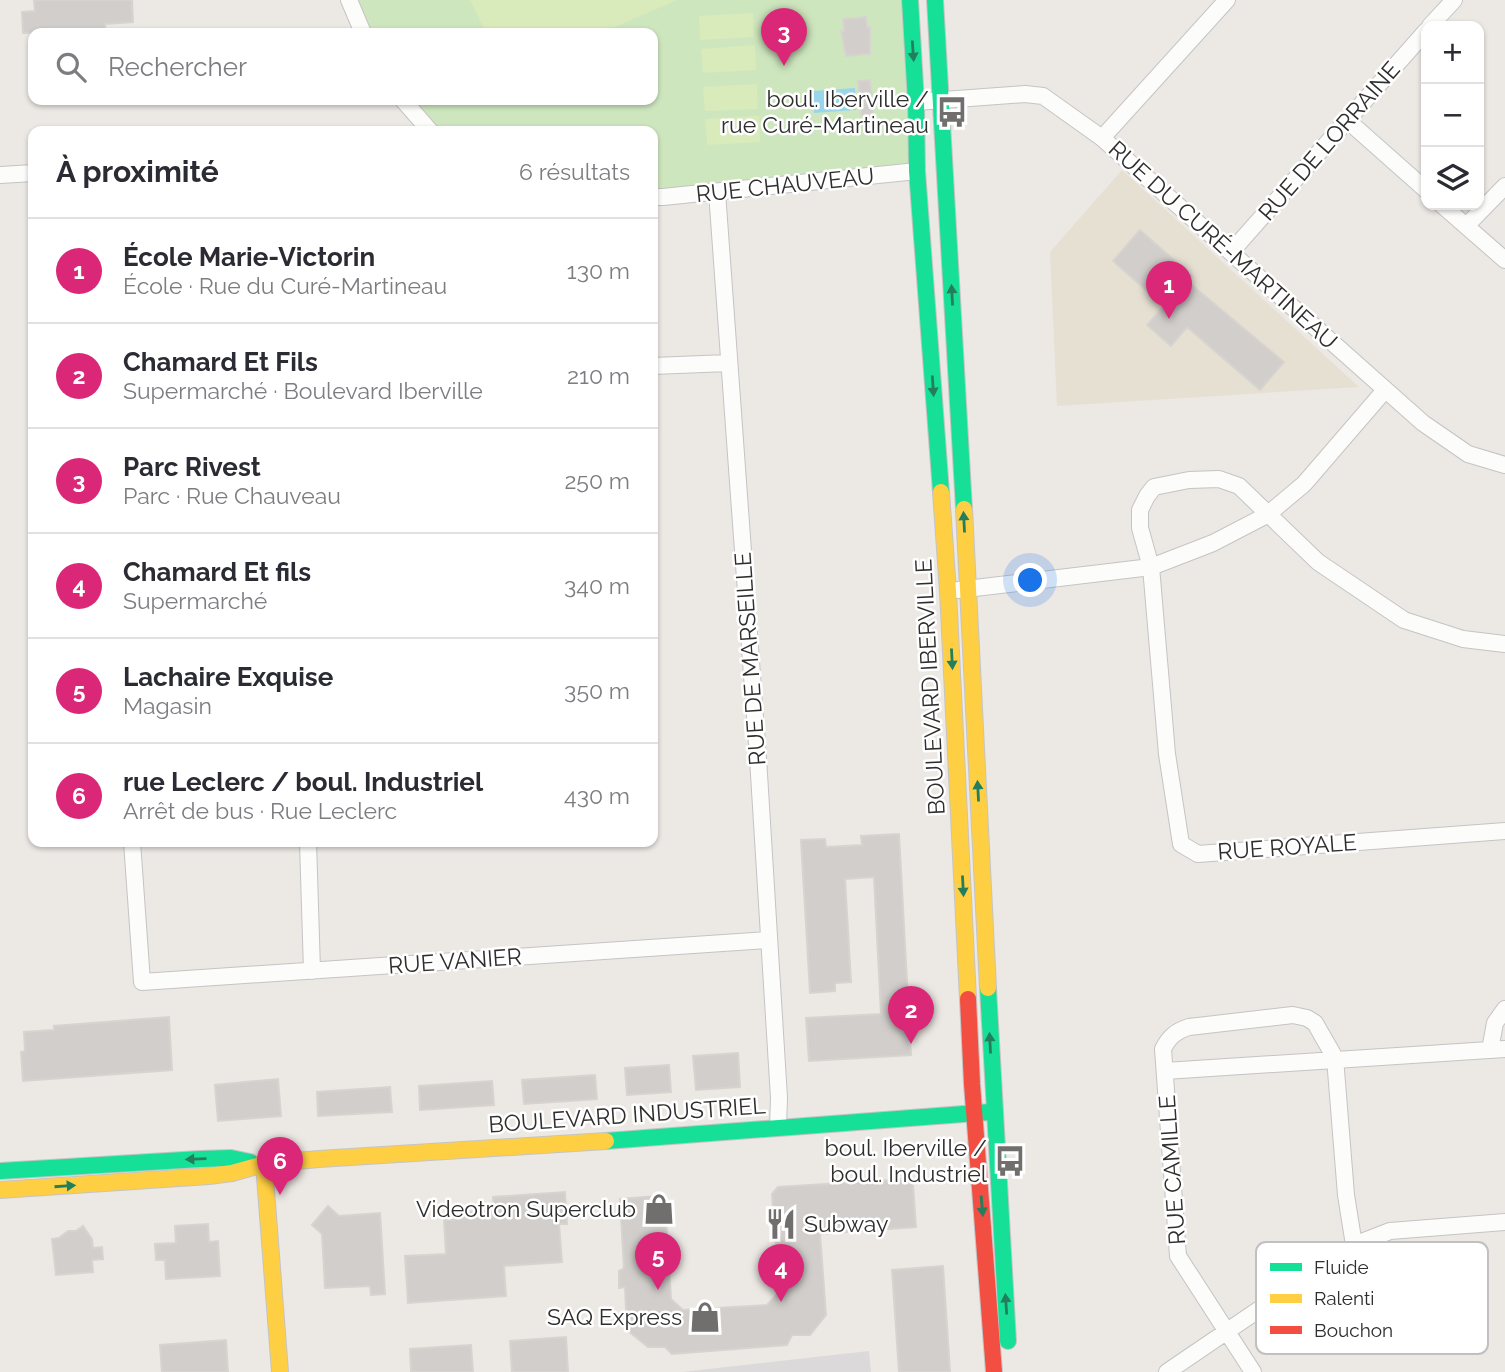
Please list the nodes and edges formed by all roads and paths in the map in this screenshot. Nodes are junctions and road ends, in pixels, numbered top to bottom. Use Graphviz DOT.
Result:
graph roads {
  1 [pos="349,0"];
  2 [pos="910,0"];
  3 [pos="934,0"];
  4 [pos="1227,0"];
  5 [pos="1454,0"];
  6 [pos="1435,21"];
  7 [pos="361,28"];
  8 [pos="1421,37"];
  9 [pos="941,100"];
  10 [pos="916,102"];
  11 [pos="407,105"];
  12 [pos="1347,121"];
  13 [pos="426,126"];
  14 [pos="1102,138"];
  15 [pos="917,172"];
  16 [pos="28,173"];
  17 [pos="0,175"];
  18 [pos="1421,186"];
  19 [pos="1505,186"];
  20 [pos="717,192"];
  21 [pos="658,197"];
  22 [pos="1448,210"];
  23 [pos="1466,226"];
  24 [pos="1231,252"];
  25 [pos="1505,260"];
  26 [pos="727,363"];
  27 [pos="658,366"];
  28 [pos="1385,390"];
  29 [pos="1505,465"];
  30 [pos="1267,515"];
  31 [pos="1151,567"];
  32 [pos="967,590"];
  33 [pos="948,591"];
  34 [pos="1505,644"];
  35 [pos="1505,831"];
  36 [pos="132,847"];
  37 [pos="308,847"];
  38 [pos="768,940"];
  39 [pos="313,971"];
  40 [pos="1505,1010"];
  41 [pos="1498,1049"];
  42 [pos="1335,1058"];
  43 [pos="1165,1071"];
  44 [pos="993,1111"];
  45 [pos="975,1113"];
  46 [pos="778,1127"];
  47 [pos="264,1164"];
  48 [pos="0,1171"];
  49 [pos="0,1190"];
  50 [pos="1505,1222"];
  51 [pos="1354,1242"];
  52 [pos="1362,1242"];
  53 [pos="1256,1312"];
  54 [pos="1227,1332"];
  55 [pos="1009,1359"];
  56 [pos="280,1372"];
  57 [pos="994,1372"];
  58 [pos="1167,1372"];
  59 [pos="1253,1372"];
  1 -- 7 [label="street"];
  2 -- 10 [label="street, BOULEVARD IBERVILLE, one-way"];
  3 -- 9 [label="street, BOULEVARD IBERVILLE"];
  4 -- 14 [label="street"];
  5 -- 6 [label="street"];
  8 -- 12 [label="street, RUE DE LORRAINE"];
  9 -- 10 [label="street, RUE DU CURÉ-MARTINEAU"];
  9 -- 14 [label="street, RUE DU CURÉ-MARTINEAU"];
  32 -- 9 [label="street, BOULEVARD IBERVILLE, one-way"];
  10 -- 15 [label="street, BOULEVARD IBERVILLE"];
  11 -- 13 [label="street"];
  12 -- 18 [label="street"];
  12 -- 24 [label="street, RUE DE LORRAINE"];
  14 -- 24 [label="street, RUE DU CURÉ-MARTINEAU"];
  15 -- 20 [label="street, RUE CHAUVEAU"];
  15 -- 33 [label="street, BOULEVARD IBERVILLE, one-way"];
  16 -- 17 [label="street"];
  19 -- 23 [label="street"];
  20 -- 21 [label="street, RUE CHAUVEAU"];
  20 -- 26 [label="street, RUE DE MARSEILLE"];
  22 -- 23 [label="street"];
  23 -- 25 [label="street"];
  24 -- 28 [label="street, RUE DU CURÉ-MARTINEAU"];
  26 -- 27 [label="street"];
  26 -- 38 [label="street, RUE DE MARSEILLE"];
  28 -- 29 [label="street, RUE DU CURÉ-MARTINEAU"];
  28 -- 30 [label="street"];
  30 -- 31 [label="street"];
  30 -- 31 [label="street"];
  30 -- 34 [label="street"];
  31 -- 32 [label="street"];
  31 -- 35 [label="street, RUE ROYALE"];
  32 -- 33 [label="street"];
  44 -- 32 [label="street, BOULEVARD IBERVILLE, one-way"];
  33 -- 45 [label="street, BOULEVARD IBERVILLE, one-way"];
  36 -- 39 [label="street, RUE VANIER"];
  37 -- 39 [label="street"];
  38 -- 39 [label="street, RUE VANIER"];
  38 -- 46 [label="street, RUE DE MARSEILLE"];
  40 -- 41 [label="street, RUE CAMILLE"];
  41 -- 42 [label="street, RUE CAMILLE"];
  42 -- 43 [label="street, RUE CAMILLE"];
  42 -- 43 [label="street, RUE CAMILLE"];
  42 -- 51 [label="street, RUE CAMILLE"];
  43 -- 54 [label="street, RUE CAMILLE"];
  44 -- 45 [label="street, BOULEVARD INDUSTRIEL"];
  55 -- 44 [label="street, BOULEVARD IBERVILLE, one-way"];
  45 -- 46 [label="street, BOULEVARD INDUSTRIEL"];
  45 -- 57 [label="street, BOULEVARD IBERVILLE, one-way"];
  46 -- 47 [label="street, BOULEVARD INDUSTRIEL"];
  47 -- 48 [label="street, BOULEVARD INDUSTRIEL, one-way"];
  49 -- 47 [label="street, BOULEVARD INDUSTRIEL, one-way"];
  47 -- 56 [label="street"];
  50 -- 52 [label="street"];
  53 -- 54 [label="street"];
  54 -- 58 [label="street"];
  54 -- 59 [label="street, RUE CAMILLE"];
}
